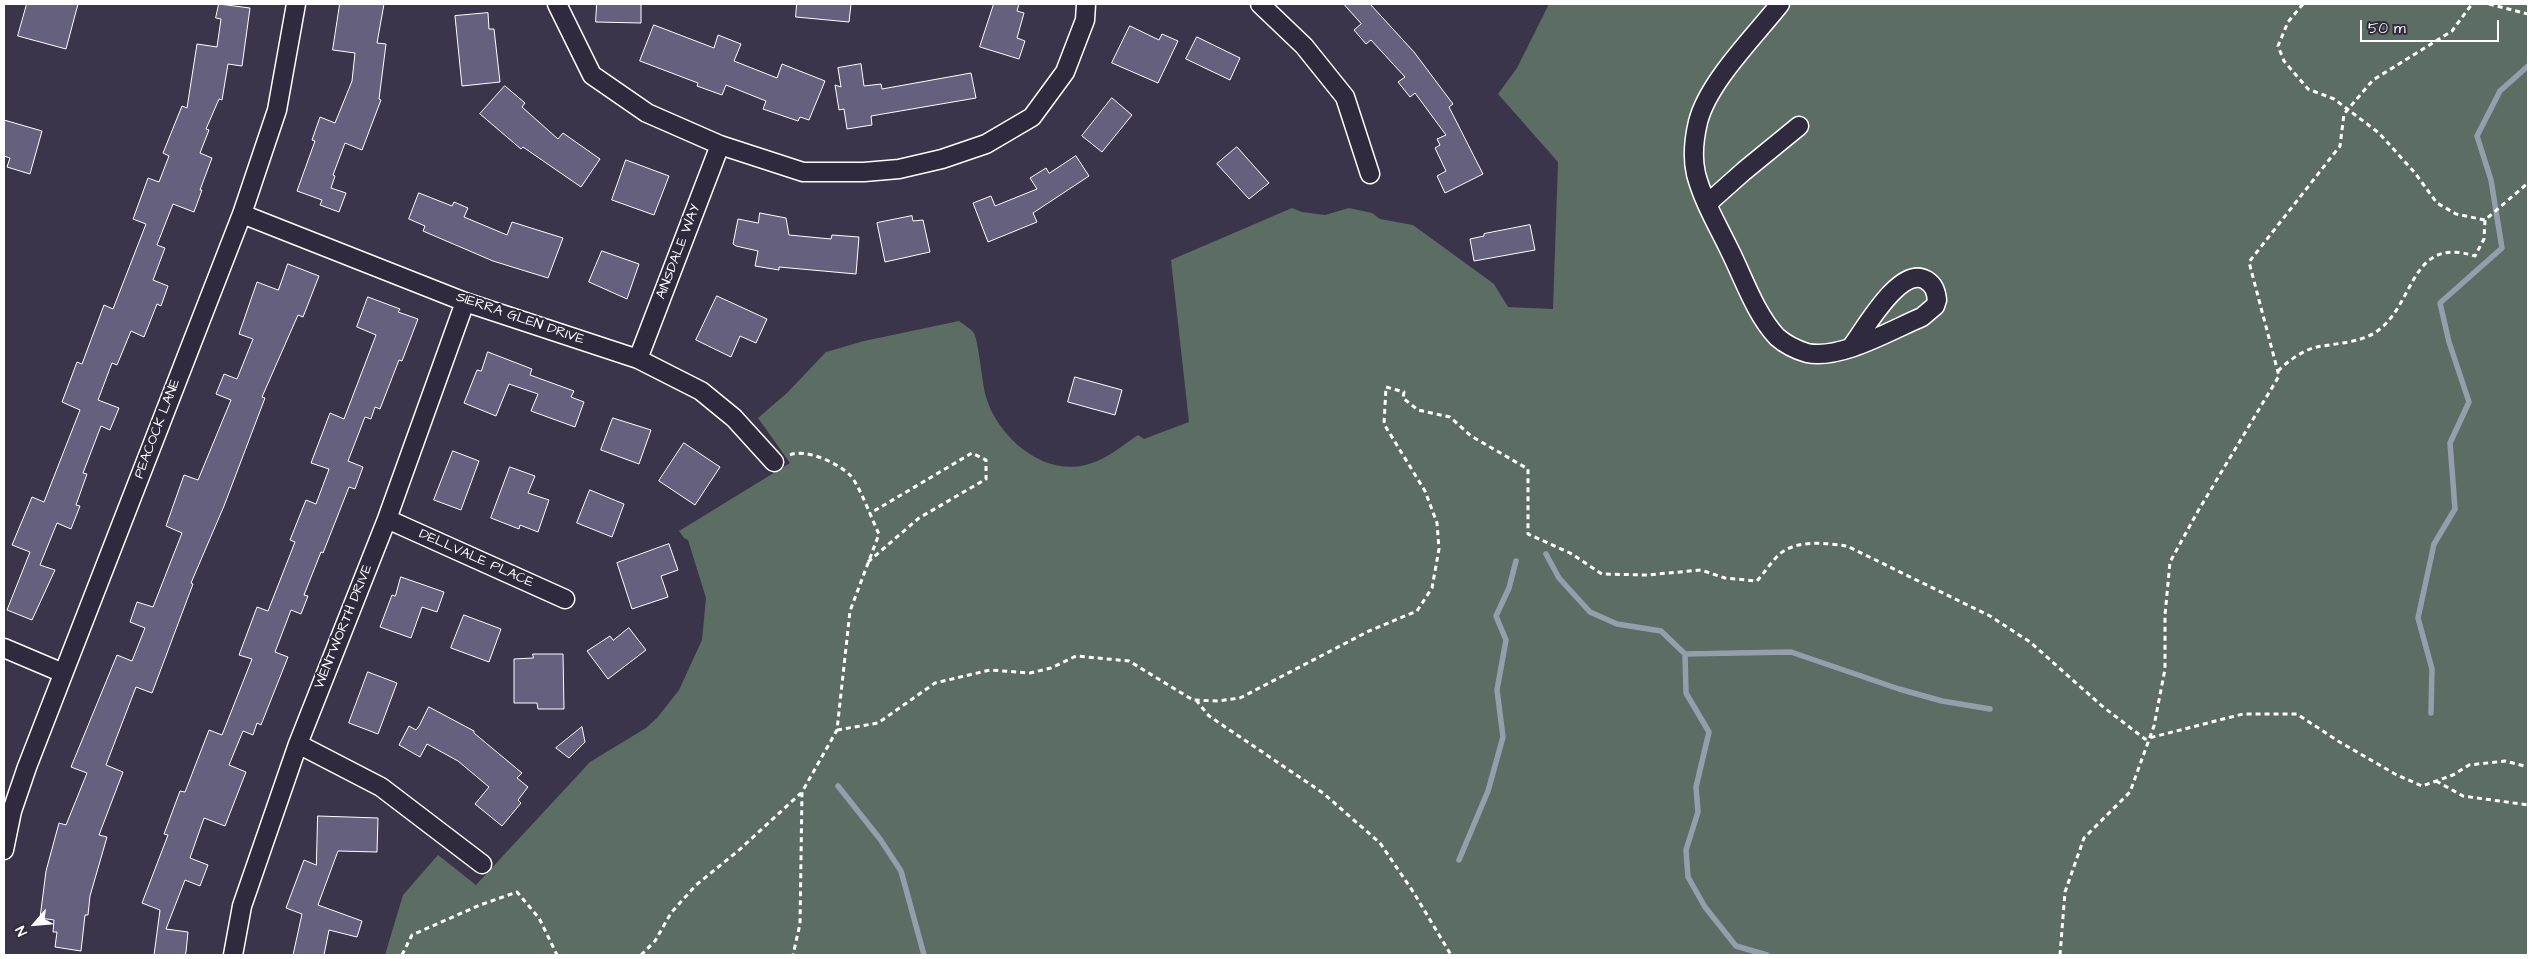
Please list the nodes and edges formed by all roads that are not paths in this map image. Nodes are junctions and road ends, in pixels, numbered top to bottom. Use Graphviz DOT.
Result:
graph roads {
  1 [pos="296,4"];
  2 [pos="557,4"];
  3 [pos="1086,4"];
  4 [pos="1260,4"];
  5 [pos="1780,4"];
  6 [pos="1799,126"];
  7 [pos="720,145"];
  8 [pos="1370,174"];
  9 [pos="1707,204"];
  10 [pos="242,214"];
  11 [pos="465,302"];
  12 [pos="1852,346"];
  13 [pos="638,359"];
  14 [pos="774,462"];
  15 [pos="386,519"];
  16 [pos="565,599"];
  17 [pos="4,648"];
  18 [pos="63,673"];
  19 [pos="298,744"];
  20 [pos="4,850"];
  21 [pos="482,864"];
  22 [pos="233,955"];
  1 -- 10 [label="street, PEACOCK LANE"];
  2 -- 7 [label="street"];
  3 -- 7 [label="street"];
  4 -- 8 [label="street"];
  5 -- 9 [label="street"];
  6 -- 9 [label="street"];
  7 -- 13 [label="street, AINSDALE WAY"];
  9 -- 12 [label="street"];
  10 -- 11 [label="street, SIERRA GLEN DRIVE"];
  10 -- 18 [label="street, PEACOCK LANE"];
  11 -- 13 [label="street, SIERRA GLEN DRIVE"];
  11 -- 15 [label="street, WENTWORTH DRIVE"];
  12 -- 12 [label="street"];
  13 -- 14 [label="street, SIERRA GLEN DRIVE"];
  15 -- 16 [label="street, DELLVALE PLACE"];
  15 -- 19 [label="street, WENTWORTH DRIVE"];
  17 -- 18 [label="street"];
  18 -- 20 [label="street, PEACOCK LANE"];
  19 -- 21 [label="street"];
  19 -- 22 [label="street, WENTWORTH DRIVE"];
}
